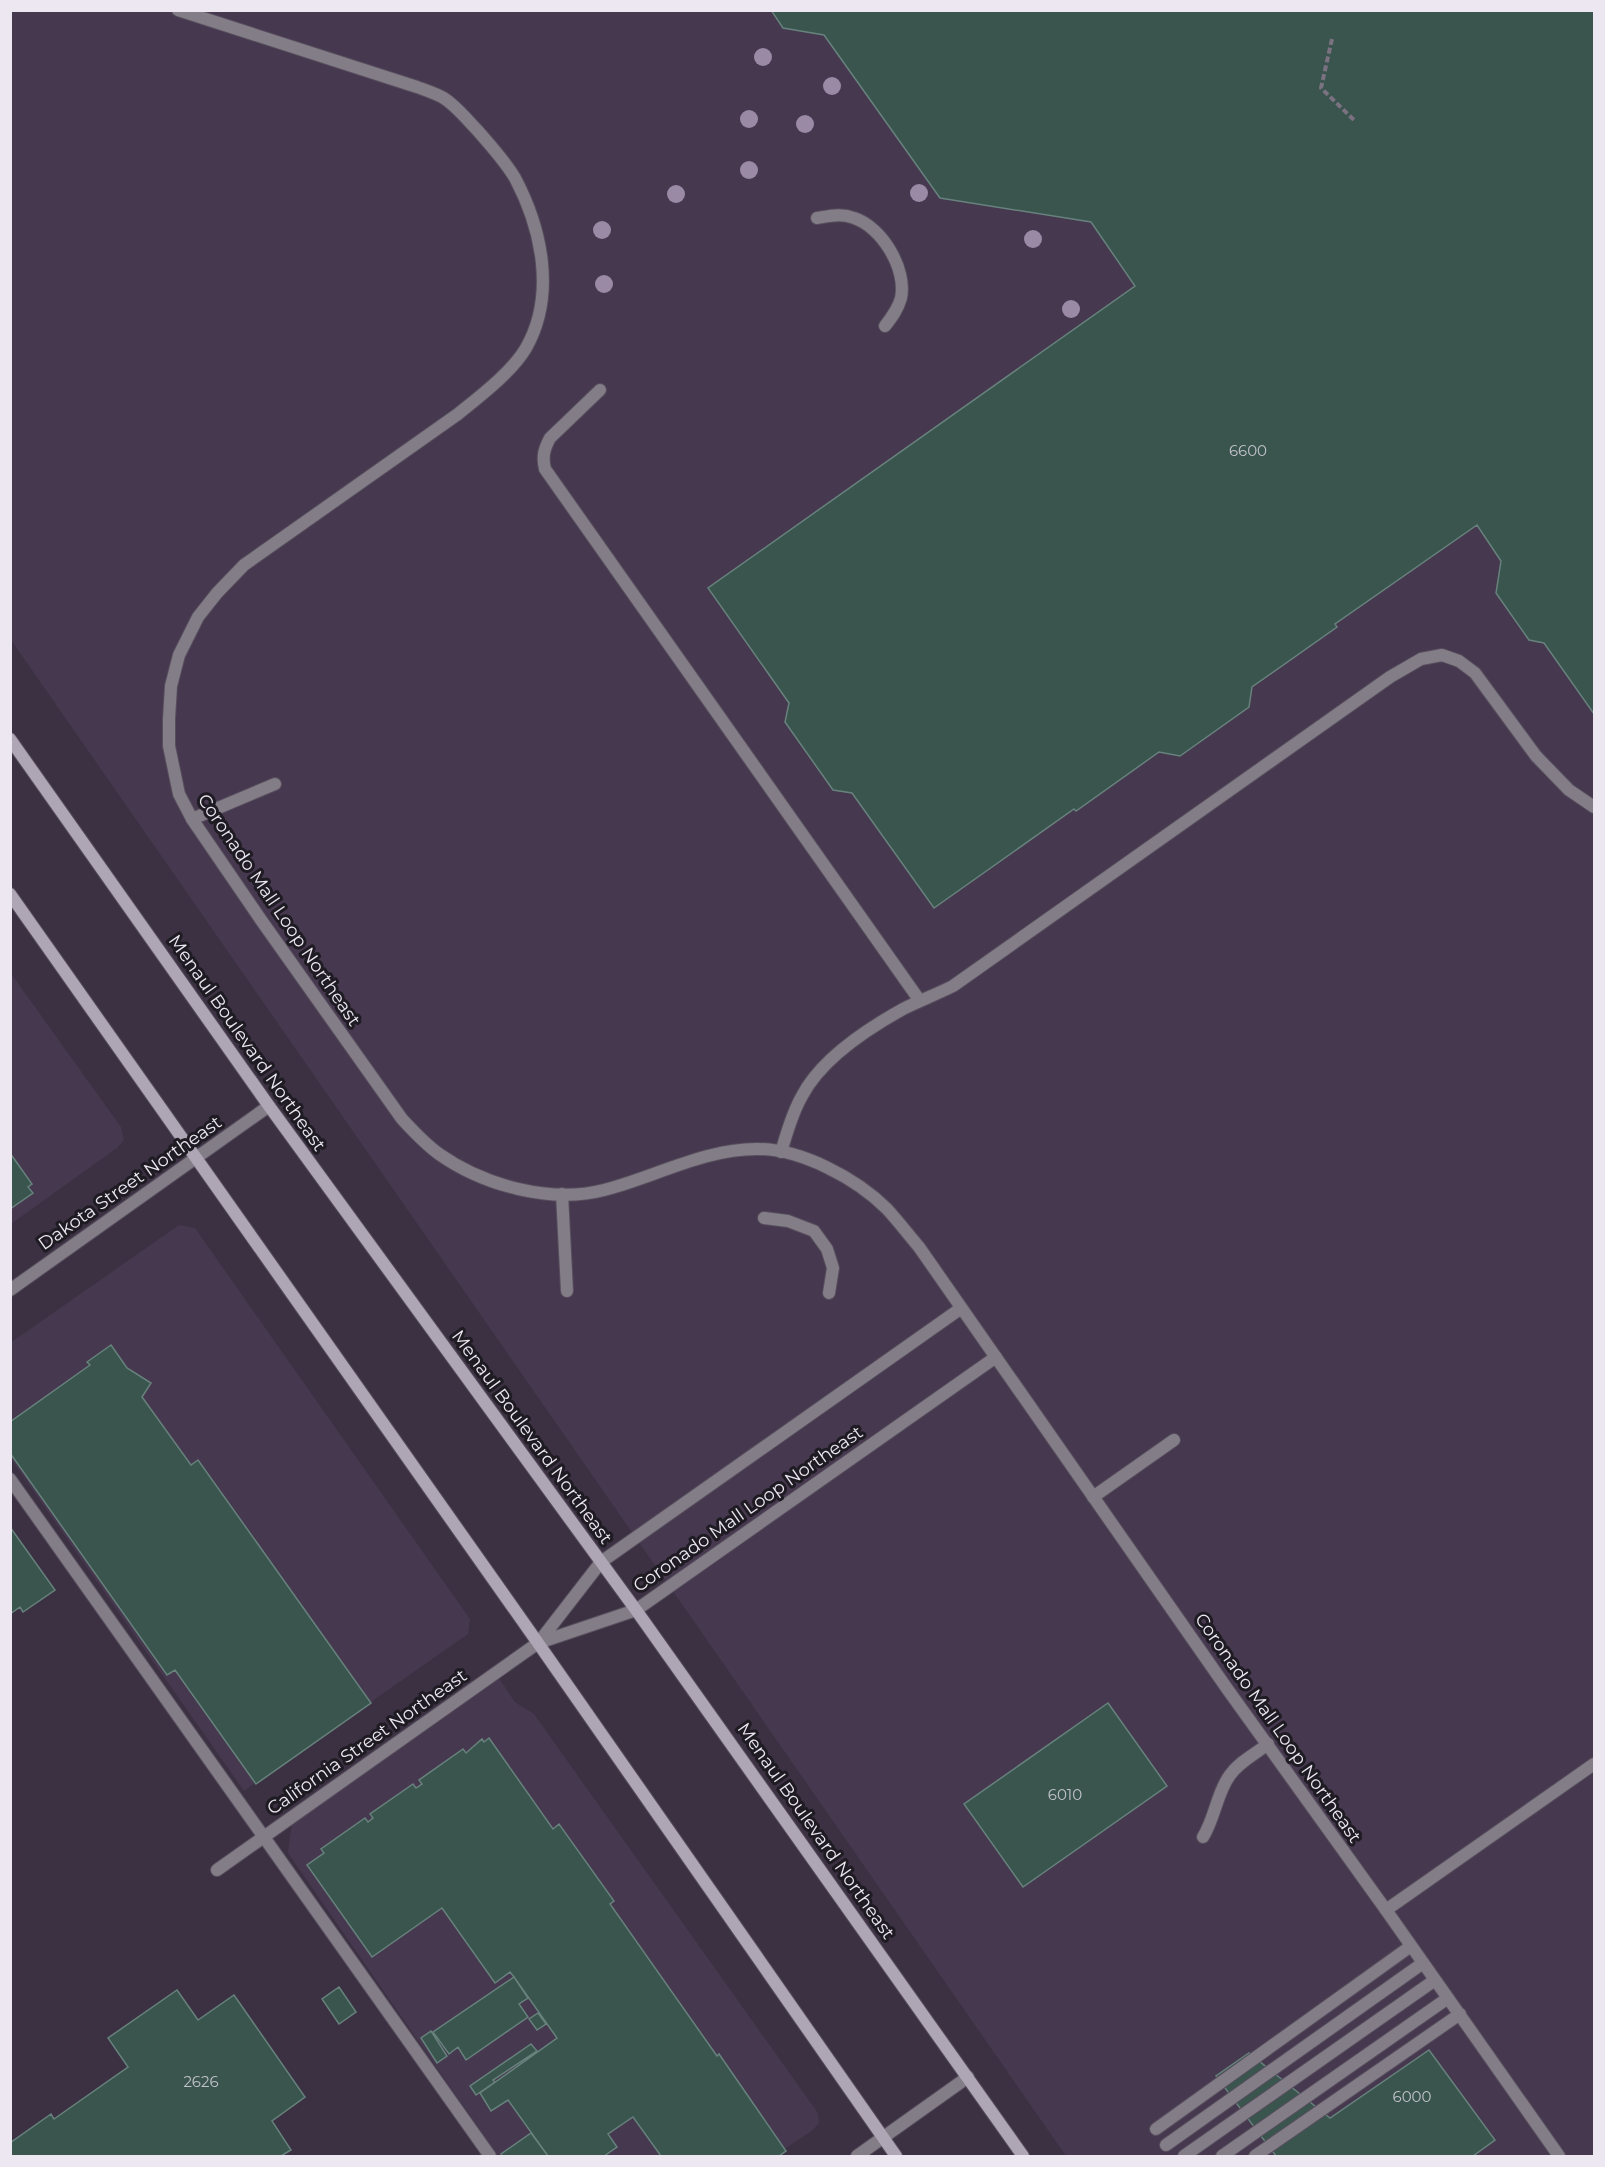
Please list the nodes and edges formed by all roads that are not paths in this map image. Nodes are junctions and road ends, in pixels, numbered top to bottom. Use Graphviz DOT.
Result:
graph roads {
  1 [pos="178,10"];
  2 [pos="817,218"];
  3 [pos="885,326"];
  4 [pos="600,390"];
  5 [pos="10,739"];
  6 [pos="275,784"];
  7 [pos="1594,807"];
  8 [pos="192,819"];
  9 [pos="10,894"];
  10 [pos="920,1001"];
  11 [pos="269,1106"];
  12 [pos="781,1152"];
  13 [pos="196,1158"];
  14 [pos="562,1194"];
  15 [pos="764,1218"];
  16 [pos="10,1290"];
  17 [pos="567,1291"];
  18 [pos="829,1293"];
  19 [pos="960,1309"];
  20 [pos="996,1357"];
  21 [pos="1174,1440"];
  22 [pos="10,1479"];
  23 [pos="1093,1497"];
  24 [pos="601,1562"];
  25 [pos="636,1610"];
  26 [pos="538,1643"];
  27 [pos="1268,1744"];
  28 [pos="1594,1764"];
  29 [pos="264,1836"];
  30 [pos="1203,1837"];
  31 [pos="217,1870"];
  32 [pos="1386,1910"];
  33 [pos="1411,1946"];
  34 [pos="1423,1963"];
  35 [pos="1435,1980"];
  36 [pos="1448,1998"];
  37 [pos="1460,2014"];
  38 [pos="968,2077"];
  39 [pos="1156,2129"];
  40 [pos="883,2138"];
  41 [pos="1166,2145"];
  42 [pos="490,2157"];
  43 [pos="857,2157"];
  44 [pos="896,2157"];
  45 [pos="1023,2157"];
  46 [pos="1184,2157"];
  47 [pos="1222,2157"];
  48 [pos="1255,2157"];
  49 [pos="1559,2157"];
  1 -- 8 [label="street, Coronado Mall Loop Northeast"];
  2 -- 3 [label="street"];
  4 -- 10 [label="street"];
  5 -- 11 [label="main road, Menaul Boulevard Northeast"];
  6 -- 8 [label="street"];
  7 -- 10 [label="street"];
  8 -- 14 [label="street, Coronado Mall Loop Northeast"];
  9 -- 13 [label="main road"];
  10 -- 12 [label="street"];
  11 -- 13 [label="street, Dakota Street Northeast"];
  11 -- 24 [label="main road, Menaul Boulevard Northeast"];
  12 -- 14 [label="street, Coronado Mall Loop Northeast"];
  12 -- 19 [label="street, Coronado Mall Loop Northeast"];
  13 -- 16 [label="street, Dakota Street Northeast"];
  13 -- 26 [label="main road"];
  14 -- 17 [label="street"];
  15 -- 18 [label="street"];
  19 -- 20 [label="street, Coronado Mall Loop Northeast"];
  19 -- 24 [label="street"];
  20 -- 23 [label="street, Coronado Mall Loop Northeast"];
  20 -- 25 [label="street, Coronado Mall Loop Northeast"];
  21 -- 23 [label="street"];
  22 -- 29 [label="street"];
  23 -- 27 [label="street, Coronado Mall Loop Northeast"];
  24 -- 25 [label="main road, Menaul Boulevard Northeast"];
  24 -- 26 [label="street"];
  25 -- 26 [label="street, Coronado Mall Loop Northeast"];
  25 -- 38 [label="main road, Menaul Boulevard Northeast"];
  26 -- 29 [label="street, California Street Northeast"];
  26 -- 40 [label="main road"];
  27 -- 30 [label="street"];
  27 -- 32 [label="street, Coronado Mall Loop Northeast"];
  28 -- 32 [label="street"];
  29 -- 31 [label="street, California Street Northeast"];
  29 -- 42 [label="street"];
  32 -- 33 [label="street, Coronado Mall Loop Northeast"];
  33 -- 34 [label="street, Coronado Mall Loop Northeast"];
  33 -- 39 [label="street"];
  34 -- 35 [label="street, Coronado Mall Loop Northeast"];
  34 -- 41 [label="street"];
  35 -- 36 [label="street, Coronado Mall Loop Northeast"];
  35 -- 46 [label="street"];
  36 -- 37 [label="street, Coronado Mall Loop Northeast"];
  36 -- 47 [label="street"];
  37 -- 48 [label="street"];
  37 -- 49 [label="street, Coronado Mall Loop Northeast"];
  38 -- 40 [label="street"];
  38 -- 45 [label="main road, Menaul Boulevard Northeast"];
  40 -- 43 [label="street"];
  40 -- 44 [label="main road"];
}
